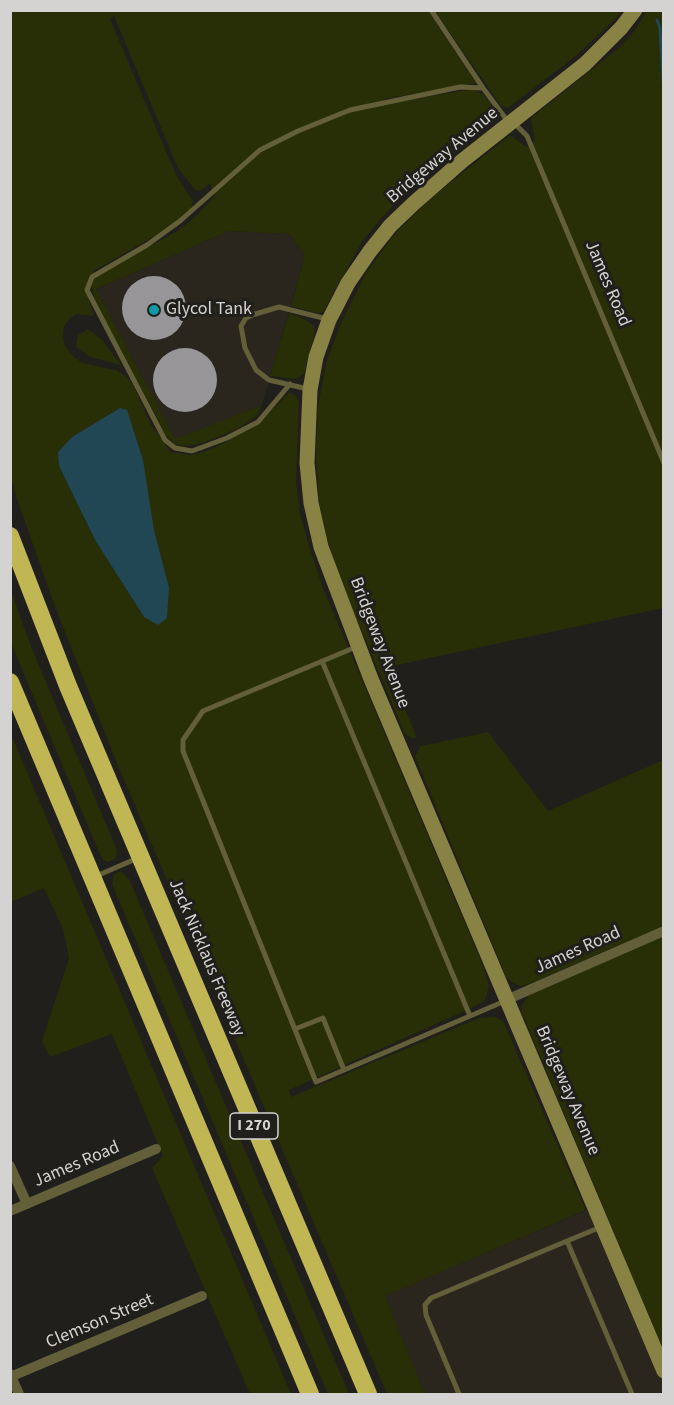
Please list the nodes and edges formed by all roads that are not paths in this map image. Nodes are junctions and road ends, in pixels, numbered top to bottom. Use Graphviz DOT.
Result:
graph roads {
  1 [pos="431,10"];
  2 [pos="635,10"];
  3 [pos="483,88"];
  4 [pos="511,123"];
  5 [pos="329,320"];
  6 [pos="290,384"];
  7 [pos="310,390"];
  8 [pos="663,463"];
  9 [pos="10,536"];
  10 [pos="358,646"];
  11 [pos="322,661"];
  12 [pos="10,682"];
  13 [pos="140,857"];
  14 [pos="93,877"];
  15 [pos="663,931"];
  16 [pos="506,1000"];
  17 [pos="470,1016"];
  18 [pos="295,1029"];
  19 [pos="344,1070"];
  20 [pos="156,1149"];
  21 [pos="10,1166"];
  22 [pos="27,1204"];
  23 [pos="10,1211"];
  24 [pos="603,1226"];
  25 [pos="567,1241"];
  26 [pos="202,1296"];
  27 [pos="663,1371"];
  28 [pos="11,1376"];
  29 [pos="19,1395"];
  30 [pos="310,1395"];
  31 [pos="368,1395"];
  32 [pos="459,1395"];
  33 [pos="632,1395"];
  1 -- 3 [label="lane, James Road"];
  2 -- 4 [label="street, Bridgeway Avenue"];
  3 -- 4 [label="lane, James Road"];
  3 -- 6 [label="lane"];
  4 -- 5 [label="street, Bridgeway Avenue"];
  4 -- 8 [label="lane, James Road"];
  5 -- 6 [label="lane"];
  5 -- 7 [label="street, Bridgeway Avenue"];
  6 -- 7 [label="lane"];
  7 -- 10 [label="street, Bridgeway Avenue"];
  9 -- 13 [label="highway, Jack Nicklaus Freeway / I 270"];
  10 -- 11 [label="lane"];
  10 -- 16 [label="street, Bridgeway Avenue"];
  11 -- 17 [label="lane"];
  11 -- 18 [label="lane"];
  12 -- 14 [label="highway, I 270"];
  13 -- 14 [label="lane"];
  13 -- 31 [label="highway, Jack Nicklaus Freeway / I 270"];
  14 -- 30 [label="highway, I 270"];
  15 -- 16 [label="street, James Road"];
  16 -- 17 [label="lane"];
  16 -- 24 [label="street, Bridgeway Avenue"];
  17 -- 19 [label="lane"];
  18 -- 19 [label="lane"];
  18 -- 19 [label="lane"];
  20 -- 22 [label="street, James Road"];
  21 -- 22 [label="street"];
  22 -- 23 [label="street, James Road"];
  24 -- 25 [label="lane"];
  24 -- 27 [label="street, Bridgeway Avenue"];
  25 -- 32 [label="lane"];
  25 -- 33 [label="lane"];
  26 -- 28 [label="street, Clemson Street"];
  28 -- 29 [label="street"];
}
